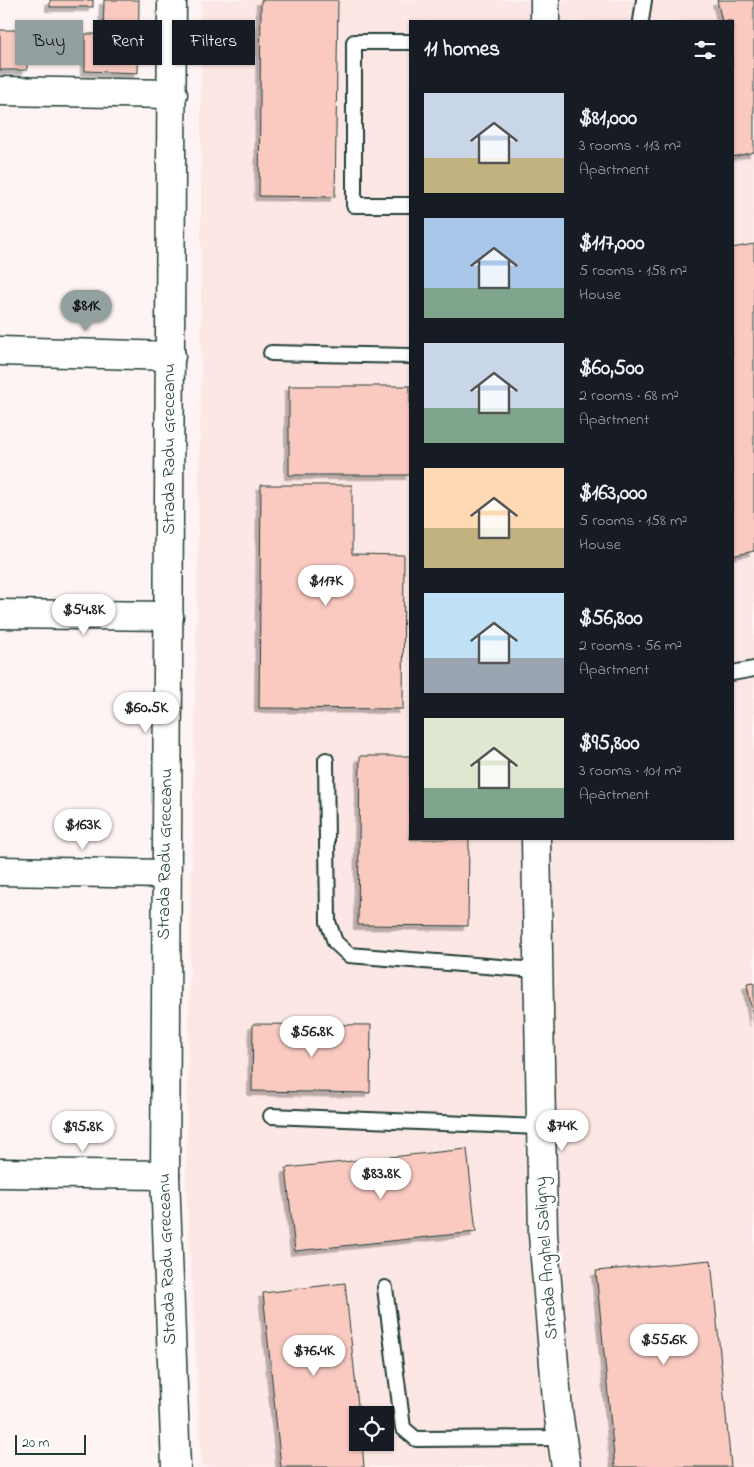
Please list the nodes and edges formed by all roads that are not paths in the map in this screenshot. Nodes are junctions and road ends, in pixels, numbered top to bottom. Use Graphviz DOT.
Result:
graph roads {
  1 [pos="172,0"];
  2 [pos="546,0"];
  3 [pos="644,0"];
  4 [pos="546,20"];
  5 [pos="641,20"];
  6 [pos="409,42"];
  7 [pos="0,91"];
  8 [pos="173,94"];
  9 [pos="409,205"];
  10 [pos="0,351"];
  11 [pos="271,352"];
  12 [pos="171,356"];
  13 [pos="409,356"];
  14 [pos="0,614"];
  15 [pos="169,616"];
  16 [pos="754,669"];
  17 [pos="734,673"];
  18 [pos="326,760"];
  19 [pos="536,840"];
  20 [pos="0,871"];
  21 [pos="166,874"];
  22 [pos="536,970"];
  23 [pos="271,1116"];
  24 [pos="540,1127"];
  25 [pos="0,1173"];
  26 [pos="165,1175"];
  27 [pos="385,1288"];
  28 [pos="562,1438"];
  29 [pos="176,1467"];
  30 [pos="566,1467"];
  1 -- 8 [label="street, Strada Radu Greceanu"];
  2 -- 4 [label="street"];
  3 -- 5 [label="lane"];
  6 -- 9 [label="lane"];
  7 -- 8 [label="street"];
  8 -- 12 [label="street, Strada Radu Greceanu"];
  10 -- 12 [label="street"];
  11 -- 13 [label="lane"];
  12 -- 15 [label="street, Strada Radu Greceanu"];
  14 -- 15 [label="street"];
  15 -- 21 [label="street, Strada Radu Greceanu"];
  16 -- 17 [label="lane"];
  18 -- 22 [label="lane"];
  19 -- 22 [label="street, Strada Anghel Saligny"];
  20 -- 21 [label="street"];
  21 -- 26 [label="street, Strada Radu Greceanu"];
  22 -- 24 [label="street, Strada Anghel Saligny"];
  23 -- 24 [label="lane"];
  24 -- 28 [label="street, Strada Anghel Saligny"];
  25 -- 26 [label="street"];
  26 -- 29 [label="street, Strada Radu Greceanu"];
  27 -- 28 [label="lane"];
  28 -- 30 [label="street, Strada Anghel Saligny"];
}
